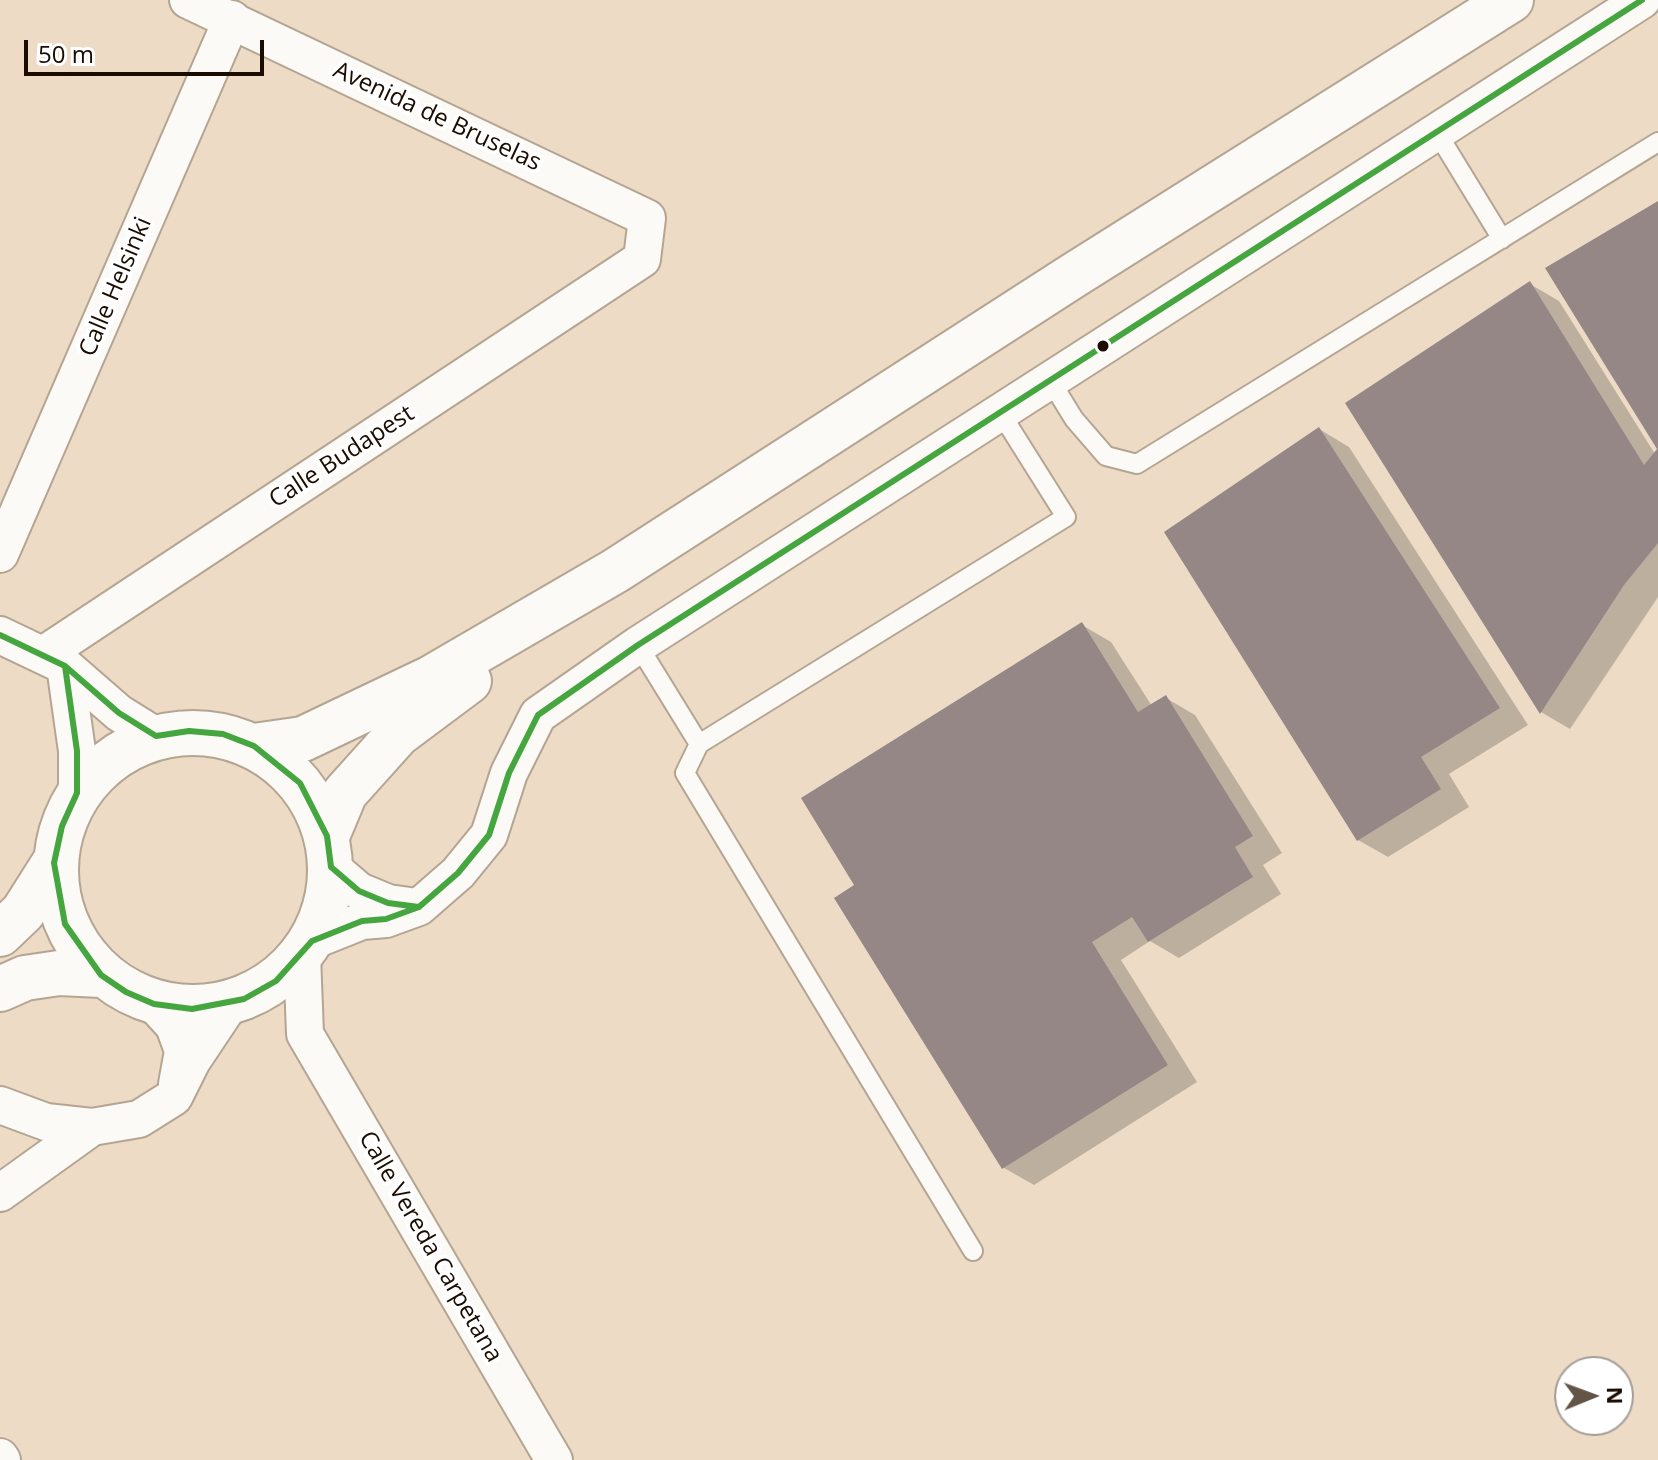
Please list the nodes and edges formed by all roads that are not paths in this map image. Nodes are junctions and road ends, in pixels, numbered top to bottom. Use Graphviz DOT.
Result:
graph roads {
  1 [pos="188,0"];
  2 [pos="1511,0"];
  3 [pos="1642,0"];
  4 [pos="232,19"];
  5 [pos="1436,131"];
  6 [pos="1658,142"];
  7 [pos="1502,239"];
  8 [pos="642,259"];
  9 [pos="1050,380"];
  10 [pos="1000,412"];
  11 [pos="0,554"];
  12 [pos="615,571"];
  13 [pos="0,635"];
  14 [pos="638,645"];
  15 [pos="54,660"];
  16 [pos="156,736"];
  17 [pos="699,744"];
  18 [pos="254,746"];
  19 [pos="77,793"];
  20 [pos="329,852"];
  21 [pos="54,863"];
  22 [pos="419,907"];
  23 [pos="0,934"];
  24 [pos="307,948"];
  25 [pos="101,975"];
  26 [pos="0,989"];
  27 [pos="154,1004"];
  28 [pos="230,1004"];
  29 [pos="174,1097"];
  30 [pos="0,1105"];
  31 [pos="92,1127"];
  32 [pos="0,1193"];
  33 [pos="973,1251"];
  34 [pos="554,1460"];
  1 -- 4 [label="street, Avenida de Bruselas"];
  2 -- 12 [label="main road"];
  3 -- 5 [label="street"];
  4 -- 8 [label="street, Avenida de Bruselas"];
  4 -- 11 [label="street, Calle Helsinki"];
  5 -- 7 [label="lane"];
  5 -- 9 [label="street"];
  6 -- 7 [label="lane"];
  7 -- 9 [label="lane"];
  8 -- 15 [label="street, Calle Budapest"];
  9 -- 10 [label="street"];
  10 -- 14 [label="street"];
  10 -- 17 [label="lane"];
  12 -- 18 [label="main road"];
  12 -- 20 [label="main road"];
  13 -- 15 [label="street"];
  14 -- 17 [label="lane"];
  14 -- 22 [label="street"];
  15 -- 16 [label="street"];
  15 -- 19 [label="street"];
  16 -- 18 [label="main road"];
  16 -- 19 [label="main road"];
  17 -- 33 [label="lane"];
  18 -- 20 [label="main road"];
  19 -- 21 [label="main road"];
  20 -- 22 [label="street"];
  20 -- 24 [label="main road"];
  21 -- 23 [label="main road"];
  21 -- 25 [label="main road"];
  22 -- 24 [label="street"];
  24 -- 28 [label="main road"];
  24 -- 34 [label="street, Calle Vereda Carpetana"];
  25 -- 26 [label="main road"];
  25 -- 27 [label="main road"];
  27 -- 28 [label="main road"];
  27 -- 29 [label="street"];
  28 -- 29 [label="street"];
  29 -- 31 [label="street"];
  30 -- 31 [label="street"];
  31 -- 32 [label="street"];
}
